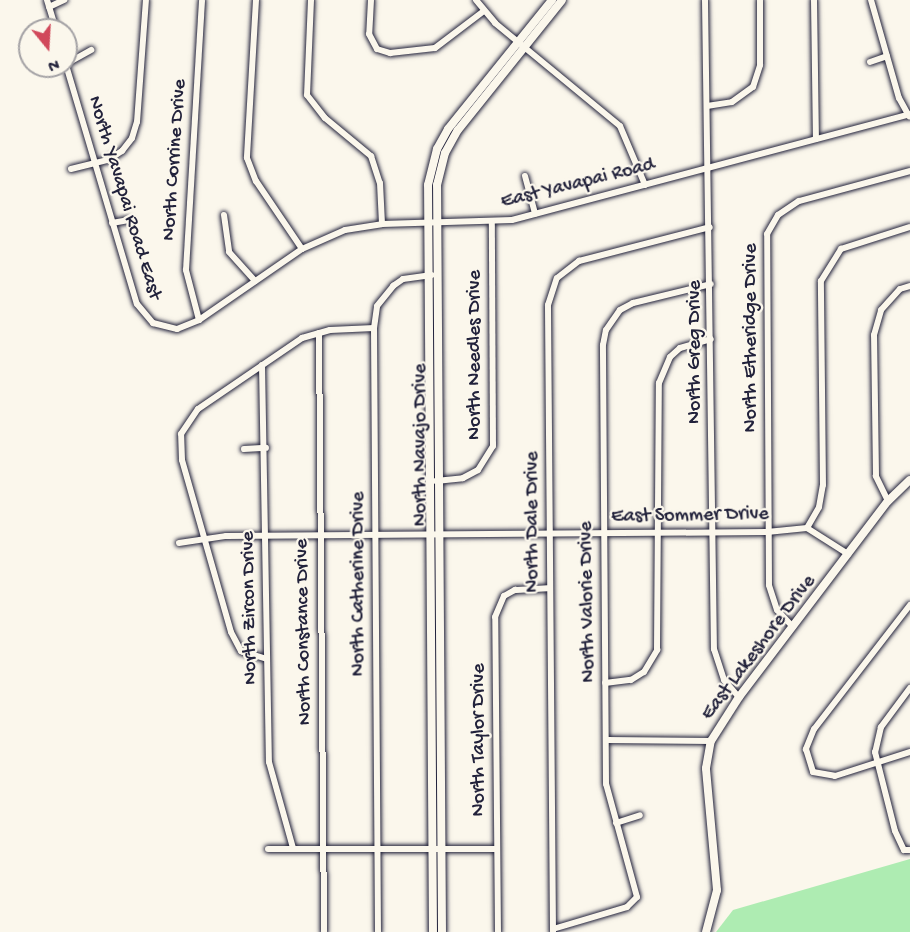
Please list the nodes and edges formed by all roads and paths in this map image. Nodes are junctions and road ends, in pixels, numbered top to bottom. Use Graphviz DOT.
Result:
graph roads {
  1 [pos="64,0"];
  2 [pos="146,0"];
  3 [pos="202,0"];
  4 [pos="256,0"];
  5 [pos="311,0"];
  6 [pos="371,0"];
  7 [pos="476,0"];
  8 [pos="552,0"];
  9 [pos="562,0"];
  10 [pos="705,0"];
  11 [pos="760,0"];
  12 [pos="814,0"];
  13 [pos="871,0"];
  14 [pos="48,3"];
  15 [pos="484,11"];
  16 [pos="52,18"];
  17 [pos="521,44"];
  18 [pos="91,50"];
  19 [pos="887,56"];
  20 [pos="78,57"];
  21 [pos="870,62"];
  22 [pos="70,78"];
  23 [pos="707,106"];
  24 [pos="910,115"];
  25 [pos="816,139"];
  26 [pos="95,164"];
  27 [pos="709,168"];
  28 [pos="71,169"];
  29 [pos="910,171"];
  30 [pos="525,176"];
  31 [pos="645,184"];
  32 [pos="535,214"];
  33 [pos="224,215"];
  34 [pos="129,220"];
  35 [pos="112,222"];
  36 [pos="431,222"];
  37 [pos="492,222"];
  38 [pos="382,224"];
  39 [pos="710,227"];
  40 [pos="910,227"];
  41 [pos="302,249"];
  42 [pos="432,275"];
  43 [pos="255,281"];
  44 [pos="711,284"];
  45 [pos="910,286"];
  46 [pos="199,320"];
  47 [pos="166,328"];
  48 [pos="374,328"];
  49 [pos="319,333"];
  50 [pos="711,339"];
  51 [pos="262,365"];
  52 [pos="266,448"];
  53 [pos="244,449"];
  54 [pos="910,480"];
  55 [pos="434,481"];
  56 [pos="888,501"];
  57 [pos="807,528"];
  58 [pos="712,532"];
  59 [pos="767,532"];
  60 [pos="658,533"];
  61 [pos="434,534"];
  62 [pos="549,534"];
  63 [pos="603,534"];
  64 [pos="319,535"];
  65 [pos="375,535"];
  66 [pos="266,536"];
  67 [pos="205,537"];
  68 [pos="178,543"];
  69 [pos="849,555"];
  70 [pos="549,588"];
  71 [pos="910,605"];
  72 [pos="793,627"];
  73 [pos="267,659"];
  74 [pos="605,683"];
  75 [pos="910,688"];
  76 [pos="739,697"];
  77 [pos="607,740"];
  78 [pos="711,741"];
  79 [pos="910,752"];
  80 [pos="877,763"];
  81 [pos="640,815"];
  82 [pos="616,823"];
  83 [pos="293,848"];
  84 [pos="377,848"];
  85 [pos="268,849"];
  86 [pos="322,849"];
  87 [pos="436,849"];
  88 [pos="496,849"];
  89 [pos="907,850"];
  90 [pos="553,930"];
  91 [pos="324,932"];
  92 [pos="378,932"];
  93 [pos="433,932"];
  94 [pos="441,932"];
  95 [pos="498,932"];
  96 [pos="706,932"];
  1 -- 14 [label="street"];
  2 -- 26 [label="street"];
  3 -- 46 [label="street, North Corrine Drive"];
  4 -- 41 [label="street"];
  5 -- 38 [label="street"];
  6 -- 15 [label="street"];
  7 -- 15 [label="street"];
  8 -- 17 [label="street, North Navajo Drive"];
  9 -- 17 [label="street, North Navajo Drive"];
  10 -- 23 [label="street, North Greg Drive"];
  11 -- 23 [label="street"];
  12 -- 25 [label="street"];
  13 -- 19 [label="street"];
  14 -- 16 [label="street"];
  15 -- 17 [label="street"];
  17 -- 31 [label="street"];
  17 -- 36 [label="street, North Navajo Drive"];
  18 -- 20 [label="street"];
  19 -- 21 [label="street"];
  19 -- 24 [label="street"];
  22 -- 26 [label="street, North Yavapai Road East"];
  23 -- 27 [label="street, North Greg Drive"];
  24 -- 25 [label="street, East Yavapai Road"];
  25 -- 27 [label="street, East Yavapai Road"];
  26 -- 28 [label="street"];
  26 -- 35 [label="street, North Yavapai Road East"];
  27 -- 31 [label="street, East Yavapai Road"];
  27 -- 39 [label="street, North Greg Drive"];
  29 -- 59 [label="street, North Etheridge Drive"];
  30 -- 32 [label="street"];
  31 -- 32 [label="street, East Yavapai Road"];
  32 -- 37 [label="street, East Yavapai Road"];
  33 -- 43 [label="street"];
  34 -- 35 [label="street"];
  35 -- 47 [label="street, North Yavapai Road East"];
  36 -- 37 [label="street, East Yavapai Road"];
  36 -- 38 [label="street, East Yavapai Road"];
  36 -- 42 [label="street, North Navajo Drive"];
  37 -- 55 [label="street, North Needles Drive"];
  38 -- 41 [label="street, East Yavapai Road"];
  39 -- 44 [label="street, North Greg Drive"];
  39 -- 62 [label="street, North Dale Drive"];
  40 -- 57 [label="street"];
  41 -- 43 [label="street, East Yavapai Road"];
  42 -- 48 [label="street, North Catherine Drive"];
  42 -- 55 [label="street, North Navajo Drive"];
  43 -- 46 [label="street, East Yavapai Road"];
  44 -- 50 [label="street, North Greg Drive"];
  44 -- 63 [label="street, North Valorie Drive"];
  45 -- 56 [label="street"];
  46 -- 47 [label="street, East Yavapai Road"];
  48 -- 49 [label="street"];
  48 -- 65 [label="street, North Catherine Drive"];
  49 -- 51 [label="street"];
  49 -- 64 [label="street, North Constance Drive"];
  50 -- 58 [label="street, North Greg Drive"];
  50 -- 60 [label="street"];
  51 -- 52 [label="street, North Zircon Drive"];
  51 -- 67 [label="street"];
  52 -- 53 [label="street"];
  52 -- 66 [label="street, North Zircon Drive"];
  54 -- 56 [label="street, East Lakeshore Drive"];
  55 -- 61 [label="street, North Navajo Drive"];
  56 -- 69 [label="street, East Lakeshore Drive"];
  57 -- 59 [label="street, East Sommer Drive"];
  57 -- 69 [label="street"];
  58 -- 59 [label="street, East Sommer Drive"];
  58 -- 60 [label="street, East Sommer Drive"];
  58 -- 76 [label="street, North Greg Drive"];
  59 -- 72 [label="street, North Etheridge Drive"];
  60 -- 63 [label="street, East Sommer Drive"];
  60 -- 74 [label="street"];
  61 -- 62 [label="street, East Sommer Drive"];
  61 -- 65 [label="street, East Sommer Drive"];
  61 -- 87 [label="street, North Navajo Drive"];
  62 -- 63 [label="street, East Sommer Drive"];
  62 -- 70 [label="street, North Dale Drive"];
  63 -- 74 [label="street, North Valorie Drive"];
  64 -- 65 [label="street, East Sommer Drive"];
  64 -- 66 [label="street, East Sommer Drive"];
  64 -- 86 [label="street, North Constance Drive"];
  65 -- 84 [label="street, North Catherine Drive"];
  66 -- 67 [label="street, East Sommer Drive"];
  66 -- 73 [label="street, North Zircon Drive"];
  67 -- 68 [label="street, East Sommer Drive"];
  67 -- 73 [label="street"];
  69 -- 72 [label="street, East Lakeshore Drive"];
  70 -- 88 [label="street, North Taylor Drive"];
  70 -- 90 [label="street, North Dale Drive"];
  71 -- 80 [label="street"];
  72 -- 76 [label="street, East Lakeshore Drive"];
  73 -- 83 [label="street, North Zircon Drive"];
  74 -- 77 [label="street, North Valorie Drive"];
  75 -- 80 [label="street"];
  76 -- 78 [label="street, East Lakeshore Drive"];
  77 -- 78 [label="street"];
  77 -- 82 [label="street, North Valorie Drive"];
  78 -- 96 [label="street, East Lakeshore Drive"];
  79 -- 80 [label="street"];
  80 -- 89 [label="street"];
  81 -- 82 [label="street"];
  82 -- 90 [label="street, North Valorie Drive"];
  83 -- 85 [label="street"];
  83 -- 86 [label="street"];
  84 -- 86 [label="street"];
  84 -- 87 [label="street"];
  84 -- 92 [label="street, North Catherine Drive"];
  86 -- 91 [label="street, North Constance Drive"];
  87 -- 88 [label="street"];
  87 -- 93 [label="street, North Navajo Drive"];
  87 -- 94 [label="street, North Navajo Drive"];
  88 -- 95 [label="street, North Taylor Drive"];
}
